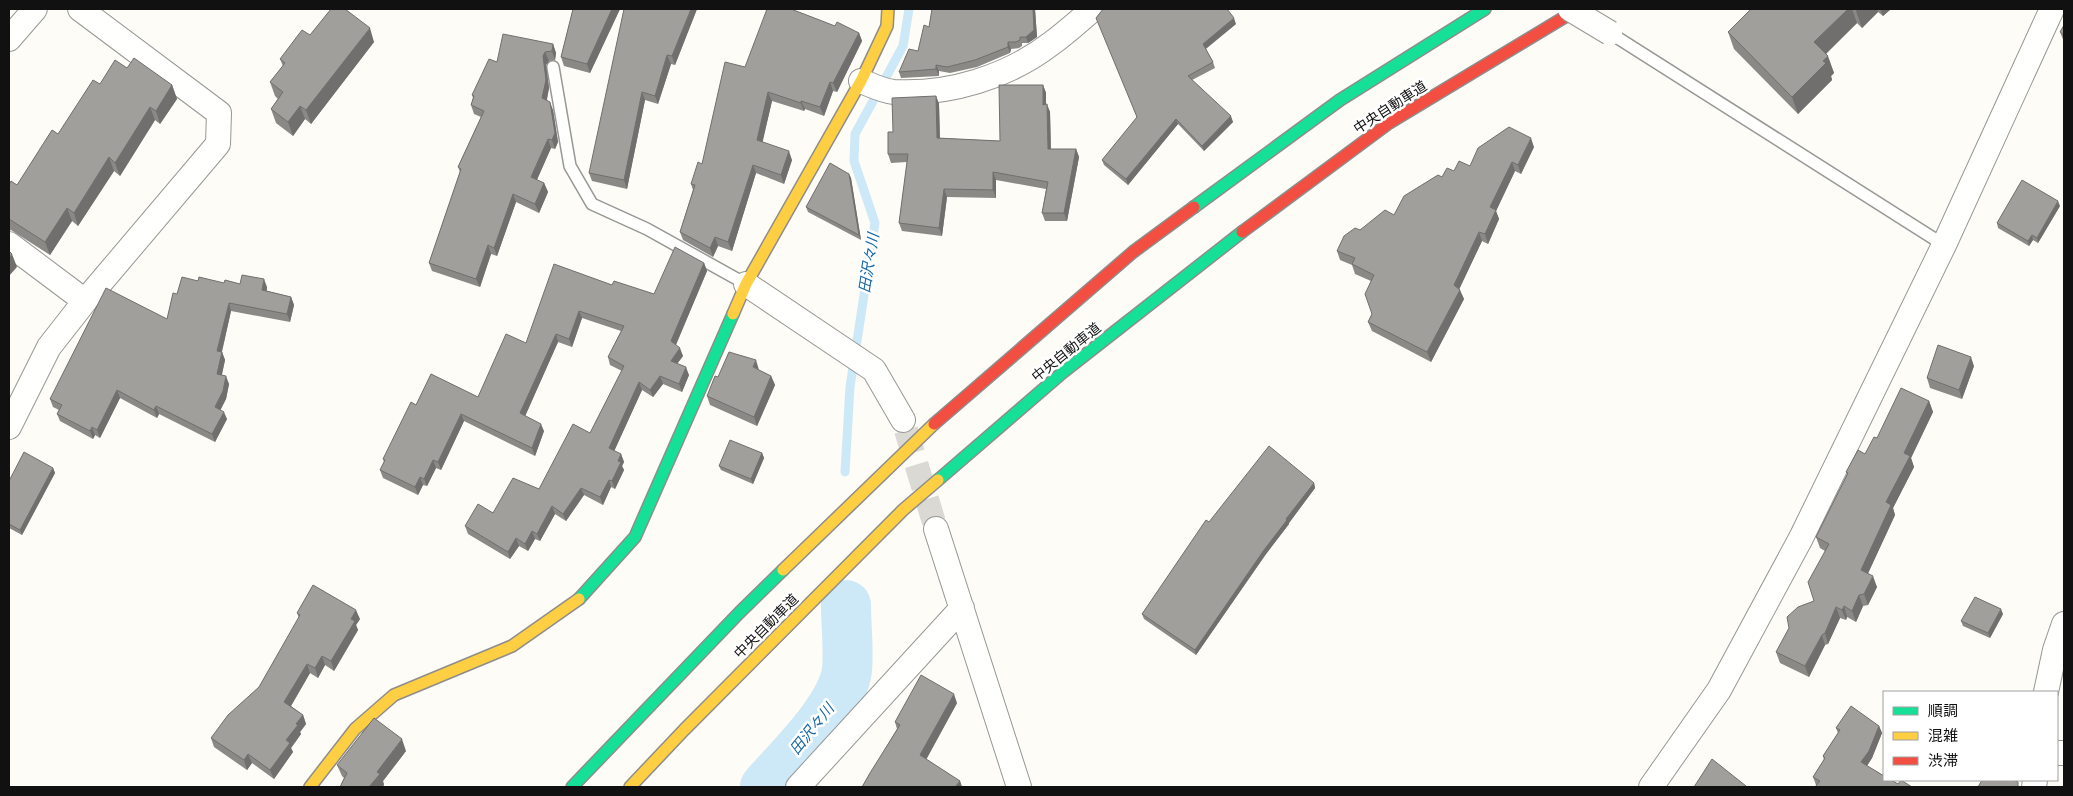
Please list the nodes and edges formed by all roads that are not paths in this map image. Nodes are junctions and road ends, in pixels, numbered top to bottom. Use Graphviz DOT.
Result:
graph roads {
  1 [pos="35,9"];
  2 [pos="80,9"];
  3 [pos="888,9"];
  4 [pos="1093,9"];
  5 [pos="1485,9"];
  6 [pos="1570,9"];
  7 [pos="1578,9"];
  8 [pos="2052,9"];
  9 [pos="1610,33"];
  10 [pos="9,39"];
  11 [pos="553,67"];
  12 [pos="875,86"];
  13 [pos="9,244"];
  14 [pos="1944,245"];
  15 [pos="746,284"];
  16 [pos="85,301"];
  17 [pos="903,420"];
  18 [pos="9,427"];
  19 [pos="936,529"];
  20 [pos="962,608"];
  21 [pos="2064,624"];
  22 [pos="2046,691"];
  23 [pos="310,787"];
  24 [pos="572,787"];
  25 [pos="630,787"];
  26 [pos="798,787"];
  27 [pos="1019,787"];
  28 [pos="1651,787"];
  1 -- 10 [label="street"];
  2 -- 16 [label="street"];
  3 -- 12 [label="main road"];
  4 -- 12 [label="street"];
  5 -- 24 [label="main road, 中央自動車道"];
  6 -- 9 [label="street, bridge"];
  7 -- 25 [label="main road, 中央自動車道"];
  8 -- 14 [label="street"];
  9 -- 14 [label="lane"];
  11 -- 15 [label="lane"];
  12 -- 15 [label="main road"];
  13 -- 16 [label="street"];
  14 -- 28 [label="street"];
  15 -- 17 [label="street"];
  15 -- 23 [label="main road"];
  16 -- 18 [label="street"];
  19 -- 20 [label="street"];
  20 -- 26 [label="street"];
  20 -- 27 [label="street"];
  21 -- 22 [label="street"];
}
